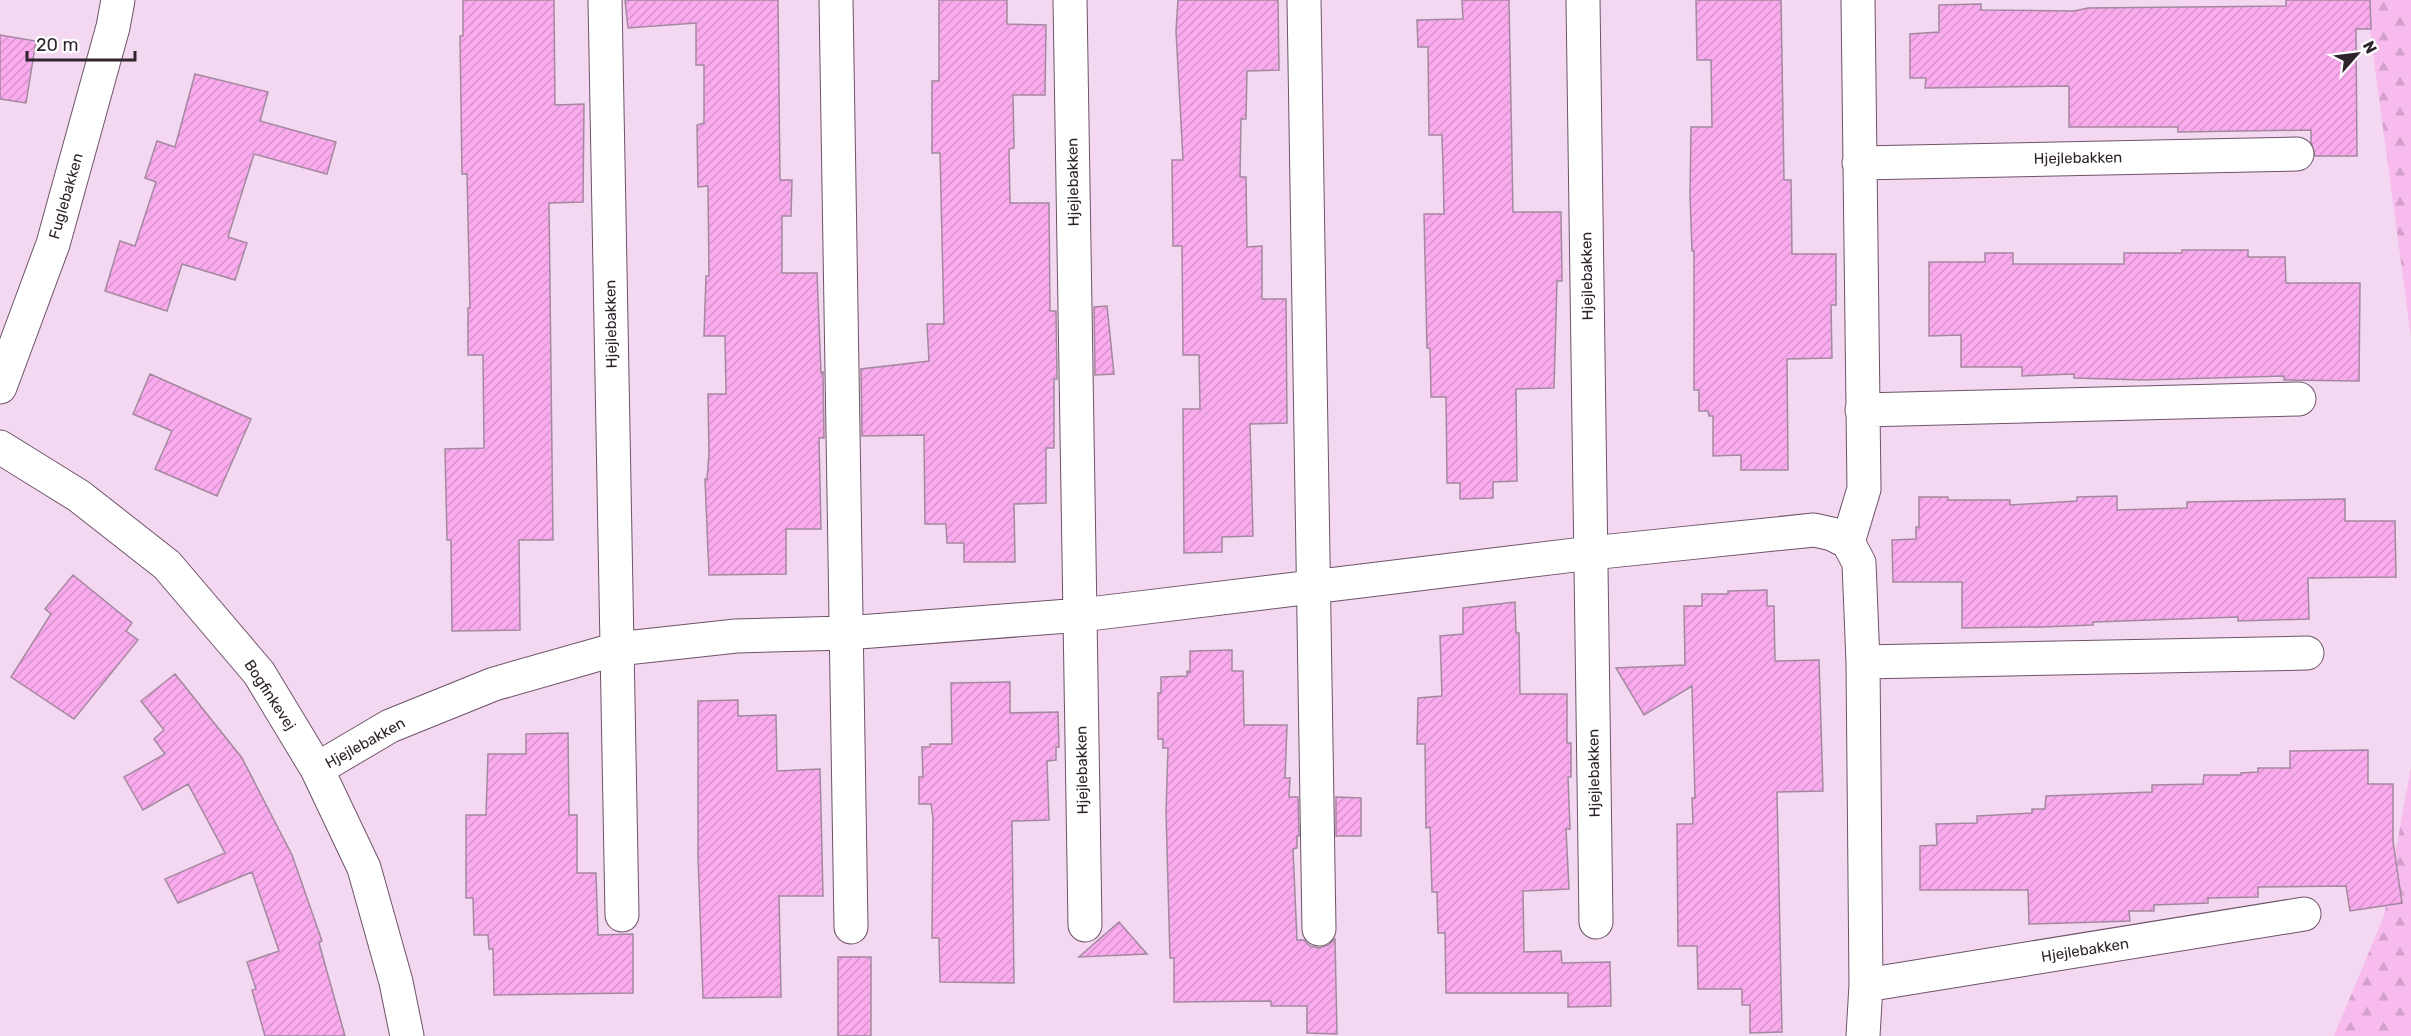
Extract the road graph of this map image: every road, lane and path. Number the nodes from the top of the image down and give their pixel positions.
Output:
1 (118, 0) edge
2 (605, 0) edge
3 (836, 0) edge
4 (1070, 0) edge
5 (1304, 0) edge
6 (1583, 0) edge
7 (1858, 0) edge
8 (2297, 154) dead end
9 (1859, 163) junction
10 (0, 387) edge
11 (2298, 399) dead end
12 (1862, 410) junction
13 (0, 447) edge
14 (1848, 542) junction
15 (1591, 553) junction
16 (1312, 587) junction
17 (1081, 615) junction
18 (846, 633) junction
19 (617, 649) junction
20 (2307, 653) dead end
21 (1863, 662) junction
22 (317, 769) junction
23 (2304, 914) dead end
24 (622, 915) dead end
25 (1596, 921) dead end
26 (1085, 925) dead end
27 (851, 927) dead end
28 (1319, 929) dead end
29 (1866, 985) junction
30 (407, 1036) edge
31 (1863, 1036) edge

1 - 10 street, Fuglebakken
2 - 19 street, Hjejlebakken
3 - 18 street
4 - 17 street, Hjejlebakken
5 - 16 street
6 - 15 street, Hjejlebakken
7 - 9 street
8 - 9 street, Hjejlebakken
9 - 12 street
11 - 12 street
12 - 14 street
13 - 22 street, Bogfinkevej
14 - 15 street, Hjejlebakken
14 - 21 street
15 - 16 street, Hjejlebakken
15 - 25 street, Hjejlebakken
16 - 17 street, Hjejlebakken
16 - 28 street
17 - 18 street, Hjejlebakken
17 - 26 street, Hjejlebakken
18 - 19 street, Hjejlebakken
18 - 27 street
19 - 22 street, Hjejlebakken
19 - 24 street, Hjejlebakken
20 - 21 street
21 - 29 street
22 - 30 street, Bogfinkevej
23 - 29 street, Hjejlebakken
29 - 31 street

